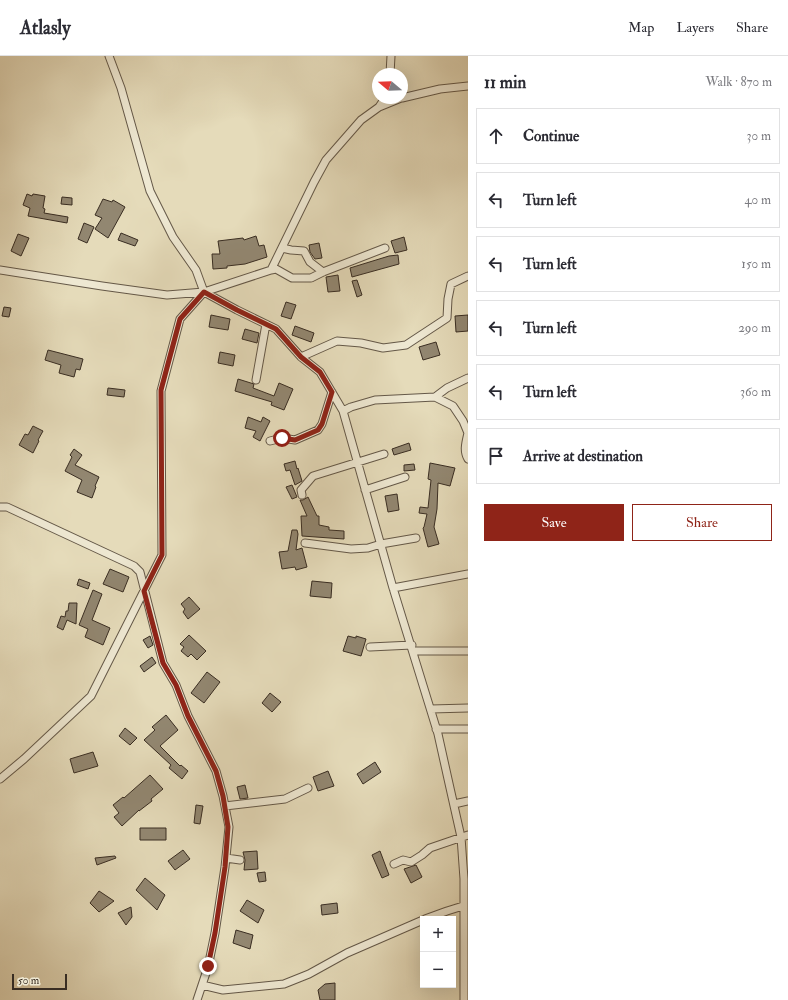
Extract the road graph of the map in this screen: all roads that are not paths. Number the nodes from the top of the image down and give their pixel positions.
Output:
1 (110, 56) edge
2 (391, 56) edge
3 (390, 68) edge
4 (468, 86) edge
5 (408, 97) edge
6 (381, 104) edge
7 (387, 104) edge
8 (379, 107) junction
9 (282, 248) junction
10 (385, 248) dead end
11 (0, 270) edge
12 (271, 270) junction
13 (323, 272) junction
14 (468, 276) edge
15 (204, 292) junction
16 (266, 324) junction
17 (301, 357) junction
18 (468, 378) edge
19 (256, 380) dead end
20 (332, 392) junction
21 (435, 397) junction
22 (343, 411) junction
23 (468, 433) edge
24 (270, 440) dead end
25 (384, 454) dead end
26 (468, 459) edge
27 (357, 463) junction
28 (405, 477) dead end
29 (365, 490) junction
30 (302, 496) dead end
31 (0, 507) edge
32 (416, 538) dead end
33 (305, 543) dead end
34 (381, 544) junction
35 (468, 574) edge
36 (394, 588) junction
37 (144, 591) junction
38 (370, 648) dead end
39 (413, 648) junction
40 (466, 651) dead end
41 (468, 708) edge
42 (431, 709) junction
43 (436, 729) junction
44 (468, 729) edge
45 (0, 779) edge
46 (308, 788) dead end
47 (468, 801) edge
48 (454, 804) junction
49 (225, 806) junction
50 (464, 836) edge
51 (226, 858) junction
52 (240, 860) dead end
53 (394, 864) dead end
54 (463, 906) junction
55 (432, 916) edge
56 (420, 921) edge
57 (202, 985) junction
58 (197, 1000) edge
59 (464, 1000) edge

1 - 15 street
2 - 3 street
4 - 5 street
6 - 8 street
7 - 8 street
8 - 9 street
9 - 12 street
9 - 13 street
10 - 13 street
11 - 15 street
12 - 13 street
12 - 15 street
14 - 17 street
15 - 16 street
15 - 37 street
16 - 17 street
16 - 19 street
17 - 20 street
18 - 21 street
20 - 22 street
20 - 24 street
21 - 22 street
21 - 23 street
22 - 27 street
23 - 26 street
25 - 27 street
27 - 29 street
27 - 30 street
28 - 29 street
29 - 34 street
31 - 37 street
32 - 34 street
33 - 34 street
34 - 36 street
35 - 36 street
36 - 39 street
37 - 45 street
37 - 49 street
38 - 39 street
39 - 40 street
39 - 42 street
41 - 42 street
42 - 43 street
43 - 44 street
43 - 48 street
46 - 49 street
47 - 48 street
48 - 50 street
49 - 51 street
50 - 53 street
50 - 54 street
51 - 52 street
51 - 57 street
54 - 55 street
54 - 59 street
56 - 57 street
57 - 58 street

